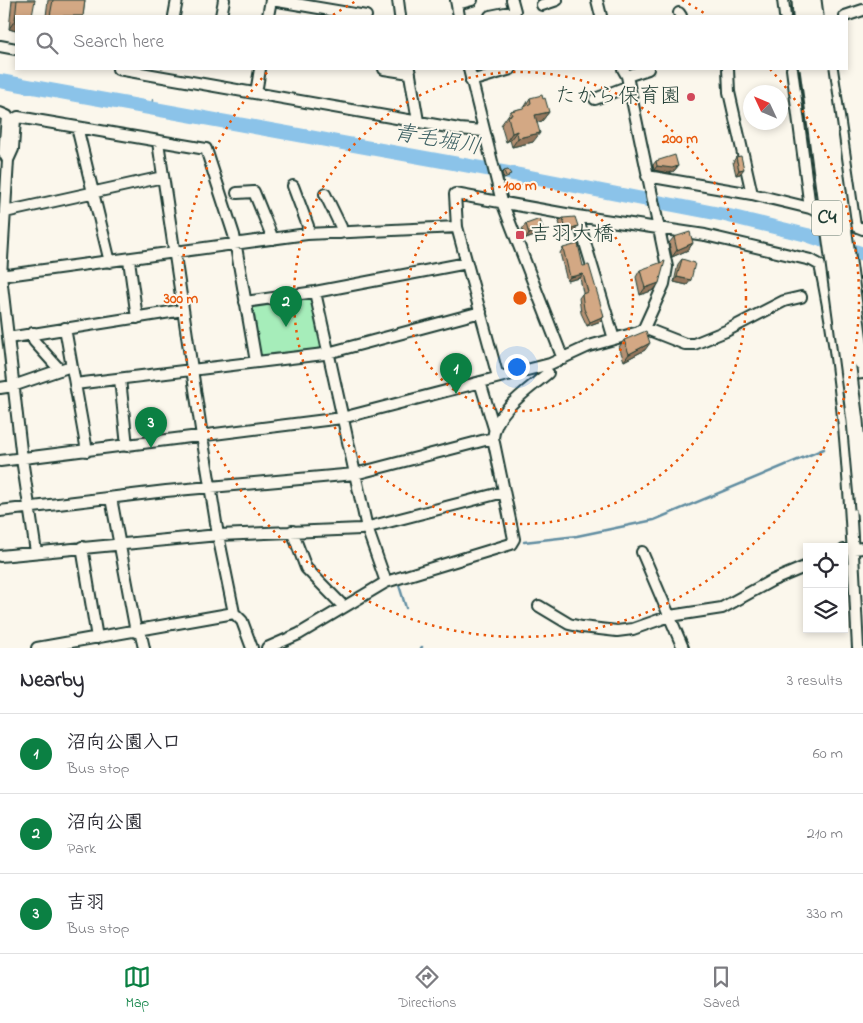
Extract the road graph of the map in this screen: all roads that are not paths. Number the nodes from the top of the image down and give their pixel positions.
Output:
1 (176, 0) edge
2 (224, 0) edge
3 (271, 0) edge
4 (398, 0) edge
5 (472, 0) edge
6 (512, 0) edge
7 (557, 0) edge
8 (597, 0) edge
9 (783, 0) edge
10 (800, 0) edge
11 (813, 0) edge
12 (457, 2) edge
13 (542, 5) dead end
14 (863, 10) edge
15 (174, 15) edge
16 (221, 15) edge
17 (268, 15) edge
18 (360, 15) edge
19 (400, 15) edge
20 (459, 15) edge
21 (495, 15) edge
22 (601, 15) edge
23 (785, 15) edge
24 (802, 15) edge
25 (815, 15) edge
26 (848, 15) edge
27 (0, 46) edge
28 (15, 49) edge
29 (130, 70) edge
30 (260, 70) edge
31 (397, 70) edge
32 (469, 70) edge
33 (507, 70) edge
34 (645, 70) edge
35 (728, 70) edge
36 (792, 70) edge
37 (808, 70) edge
38 (821, 70) edge
39 (832, 70) edge
40 (410, 71) edge
41 (164, 73) edge
42 (627, 77) edge
43 (471, 80) junction
44 (256, 93) junction
45 (595, 99) dead end
46 (3, 115) edge
47 (418, 121) junction
48 (77, 127) junction
49 (483, 131) junction
50 (158, 142) junction
51 (4, 159) edge
52 (163, 177) junction
53 (647, 177) junction
54 (293, 186) dead end
55 (236, 193) dead end
56 (94, 194) junction
57 (325, 194) dead end
58 (752, 194) junction
59 (501, 199) junction
60 (810, 208) junction
61 (5, 212) junction
62 (577, 216) junction
63 (658, 226) junction
64 (457, 227) junction
65 (859, 227) edge
66 (341, 233) junction
67 (307, 234) junction
68 (273, 239) junction
69 (236, 244) junction
70 (174, 254) junction
71 (130, 260) junction
72 (110, 262) junction
73 (467, 263) junction
74 (1, 276) edge
75 (863, 286) edge
76 (315, 292) junction
77 (826, 293) junction
78 (801, 297) dead end
79 (245, 302) junction
80 (183, 310) junction
81 (481, 312) junction
82 (137, 318) junction
83 (65, 328) junction
84 (644, 328) junction
85 (5, 333) edge
86 (33, 334) junction
87 (614, 339) junction
88 (329, 352) junction
89 (563, 359) junction
90 (256, 362) junction
91 (71, 366) junction
92 (60, 370) junction
93 (192, 370) junction
94 (863, 371) edge
95 (548, 373) dead end
96 (837, 376) junction
97 (498, 377) junction
98 (120, 379) junction
99 (480, 382) junction
100 (75, 384) junction
101 (13, 386) junction
102 (0, 388) edge
103 (342, 418) junction
104 (494, 433) junction
105 (202, 436) junction
106 (127, 446) junction
107 (88, 451) junction
108 (22, 459) junction
109 (0, 462) edge
110 (355, 474) junction
111 (211, 487) junction
112 (504, 492) junction
113 (111, 498) junction
114 (30, 507) junction
115 (0, 510) edge
116 (863, 510) edge
117 (367, 528) junction
118 (292, 531) junction
119 (218, 535) junction
120 (120, 544) junction
121 (82, 547) junction
122 (853, 549) edge
123 (36, 552) junction
124 (642, 552) dead end
125 (0, 556) edge
126 (803, 568) edge
127 (386, 582) junction
128 (344, 606) junction
129 (539, 606) dead end
130 (234, 613) junction
131 (670, 616) junction
132 (138, 632) junction
133 (97, 638) junction
134 (76, 645) edge
135 (37, 648) edge
136 (144, 648) edge
137 (252, 648) edge
138 (267, 648) edge
139 (684, 648) edge
140 (858, 648) edge

1 - 15 street
2 - 16 street
3 - 17 street
3 - 18 street
4 - 19 street
5 - 12 street
6 - 21 street
7 - 13 street
8 - 22 street
9 - 23 street
10 - 24 highway
11 - 25 highway
12 - 20 street
14 - 26 street
27 - 28 street
29 - 41 street
30 - 44 street
31 - 40 street
32 - 43 street
33 - 43 street
34 - 42 street
35 - 58 street
36 - 60 street
37 - 116 highway, C4, bridge
38 - 94 highway, C4, bridge
39 - 65 street
40 - 47 street
41 - 44 street
42 - 45 street
42 - 53 street
43 - 49 street
44 - 47 street
46 - 51 street
47 - 49 street
48 - 50 street
48 - 51 street
48 - 56 street
49 - 59 street
50 - 52 street
50 - 69 street
51 - 61 street
52 - 56 street
52 - 70 street
53 - 58 street
53 - 63 street
54 - 67 street
55 - 68 street
56 - 61 street
56 - 72 street
57 - 66 street
58 - 60 street
59 - 62 street
59 - 64 street
59 - 89 street
60 - 65 street
61 - 74 street
62 - 63 street
62 - 87 street
63 - 77 street
63 - 84 street
64 - 66 street
64 - 73 street
66 - 67 street
67 - 68 street
68 - 69 street
69 - 70 street
69 - 79 street
70 - 71 street
70 - 80 street
71 - 72 street
71 - 82 street
72 - 74 street
73 - 76 street
73 - 81 street
74 - 85 street
75 - 77 street
76 - 79 street
76 - 88 street
77 - 96 street
78 - 84 street
79 - 90 street
80 - 82 street
80 - 93 street
81 - 88 street
81 - 97 street
82 - 83 street
83 - 86 street
83 - 91 street
84 - 87 street
85 - 86 street
85 - 101 street
86 - 92 street
87 - 89 street
88 - 90 street
88 - 103 street
89 - 97 street
90 - 93 street
91 - 92 street
91 - 100 street
92 - 101 street
93 - 98 street
93 - 105 street
94 - 96 street
95 - 104 street
96 - 122 street
97 - 99 street
98 - 100 street
98 - 106 street
99 - 103 street
99 - 104 street
100 - 107 street
101 - 102 street
101 - 108 street
103 - 105 street
103 - 110 street
104 - 110 street
104 - 112 street
105 - 106 street
105 - 111 street
106 - 107 street
107 - 108 street
108 - 109 street
108 - 114 street
110 - 111 street
110 - 117 street
111 - 113 street
111 - 119 street
112 - 117 street
112 - 127 street
113 - 114 street
113 - 120 street
114 - 115 street
114 - 123 street
117 - 118 street
117 - 127 street
118 - 119 street
118 - 128 street
119 - 120 street
119 - 130 street
120 - 121 street
120 - 132 street
121 - 123 street
121 - 133 street
122 - 140 street
123 - 125 street
124 - 131 street
126 - 131 street
127 - 128 street
128 - 138 street
129 - 131 street
130 - 132 street
130 - 137 street
131 - 139 street
132 - 133 street
132 - 136 street
133 - 134 street
134 - 135 street

